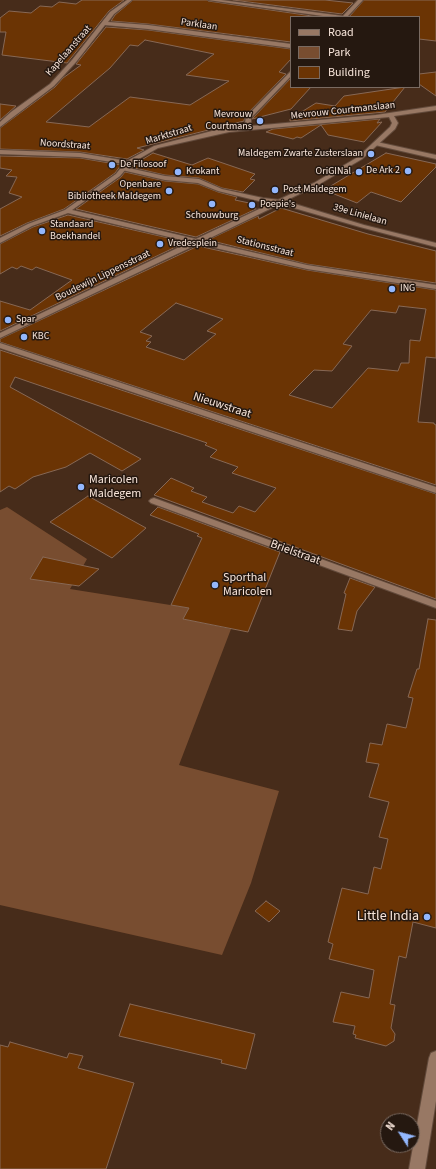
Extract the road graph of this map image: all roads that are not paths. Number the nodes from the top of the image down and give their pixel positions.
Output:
1 (130, 0) edge
2 (210, 0) edge
3 (360, 0) edge
4 (335, 16) edge
5 (344, 16) edge
6 (104, 23) junction
7 (290, 46) edge
8 (290, 74) edge
9 (436, 108) edge
10 (391, 116) junction
11 (0, 125) edge
12 (251, 128) junction
13 (378, 144) junction
14 (0, 152) edge
15 (436, 157) edge
16 (126, 166) junction
17 (280, 202) junction
18 (67, 211) junction
19 (0, 241) edge
20 (197, 241) junction
21 (436, 245) edge
22 (436, 287) edge
23 (0, 336) edge
24 (0, 345) edge
25 (436, 490) edge
26 (154, 501) dead end
27 (436, 605) edge
28 (436, 1058) edge
29 (417, 1169) edge

1 - 6 street, Kapelaanstraat
2 - 4 street
3 - 5 street
6 - 7 street, Parklaan
6 - 11 street, Kapelaanstraat
8 - 12 street
9 - 10 street, Mevrouw Courtmanslaan
10 - 12 street, Mevrouw Courtmanslaan
10 - 13 street, Boudewijn Lippensstraat
12 - 16 street, Marktstraat
13 - 15 street
13 - 17 street, Boudewijn Lippensstraat
14 - 16 street, Noordstraat
16 - 17 street, Noordstraat
16 - 18 street, Marktstraat
17 - 20 street, Boudewijn Lippensstraat
17 - 21 street, 39e Linielaan
18 - 19 street, Marktstraat
18 - 20 street, Stationsstraat
20 - 22 street, Stationsstraat
20 - 23 street, Boudewijn Lippensstraat
24 - 25 street, Nieuwstraat
26 - 27 street, Brielstraat
28 - 29 street

